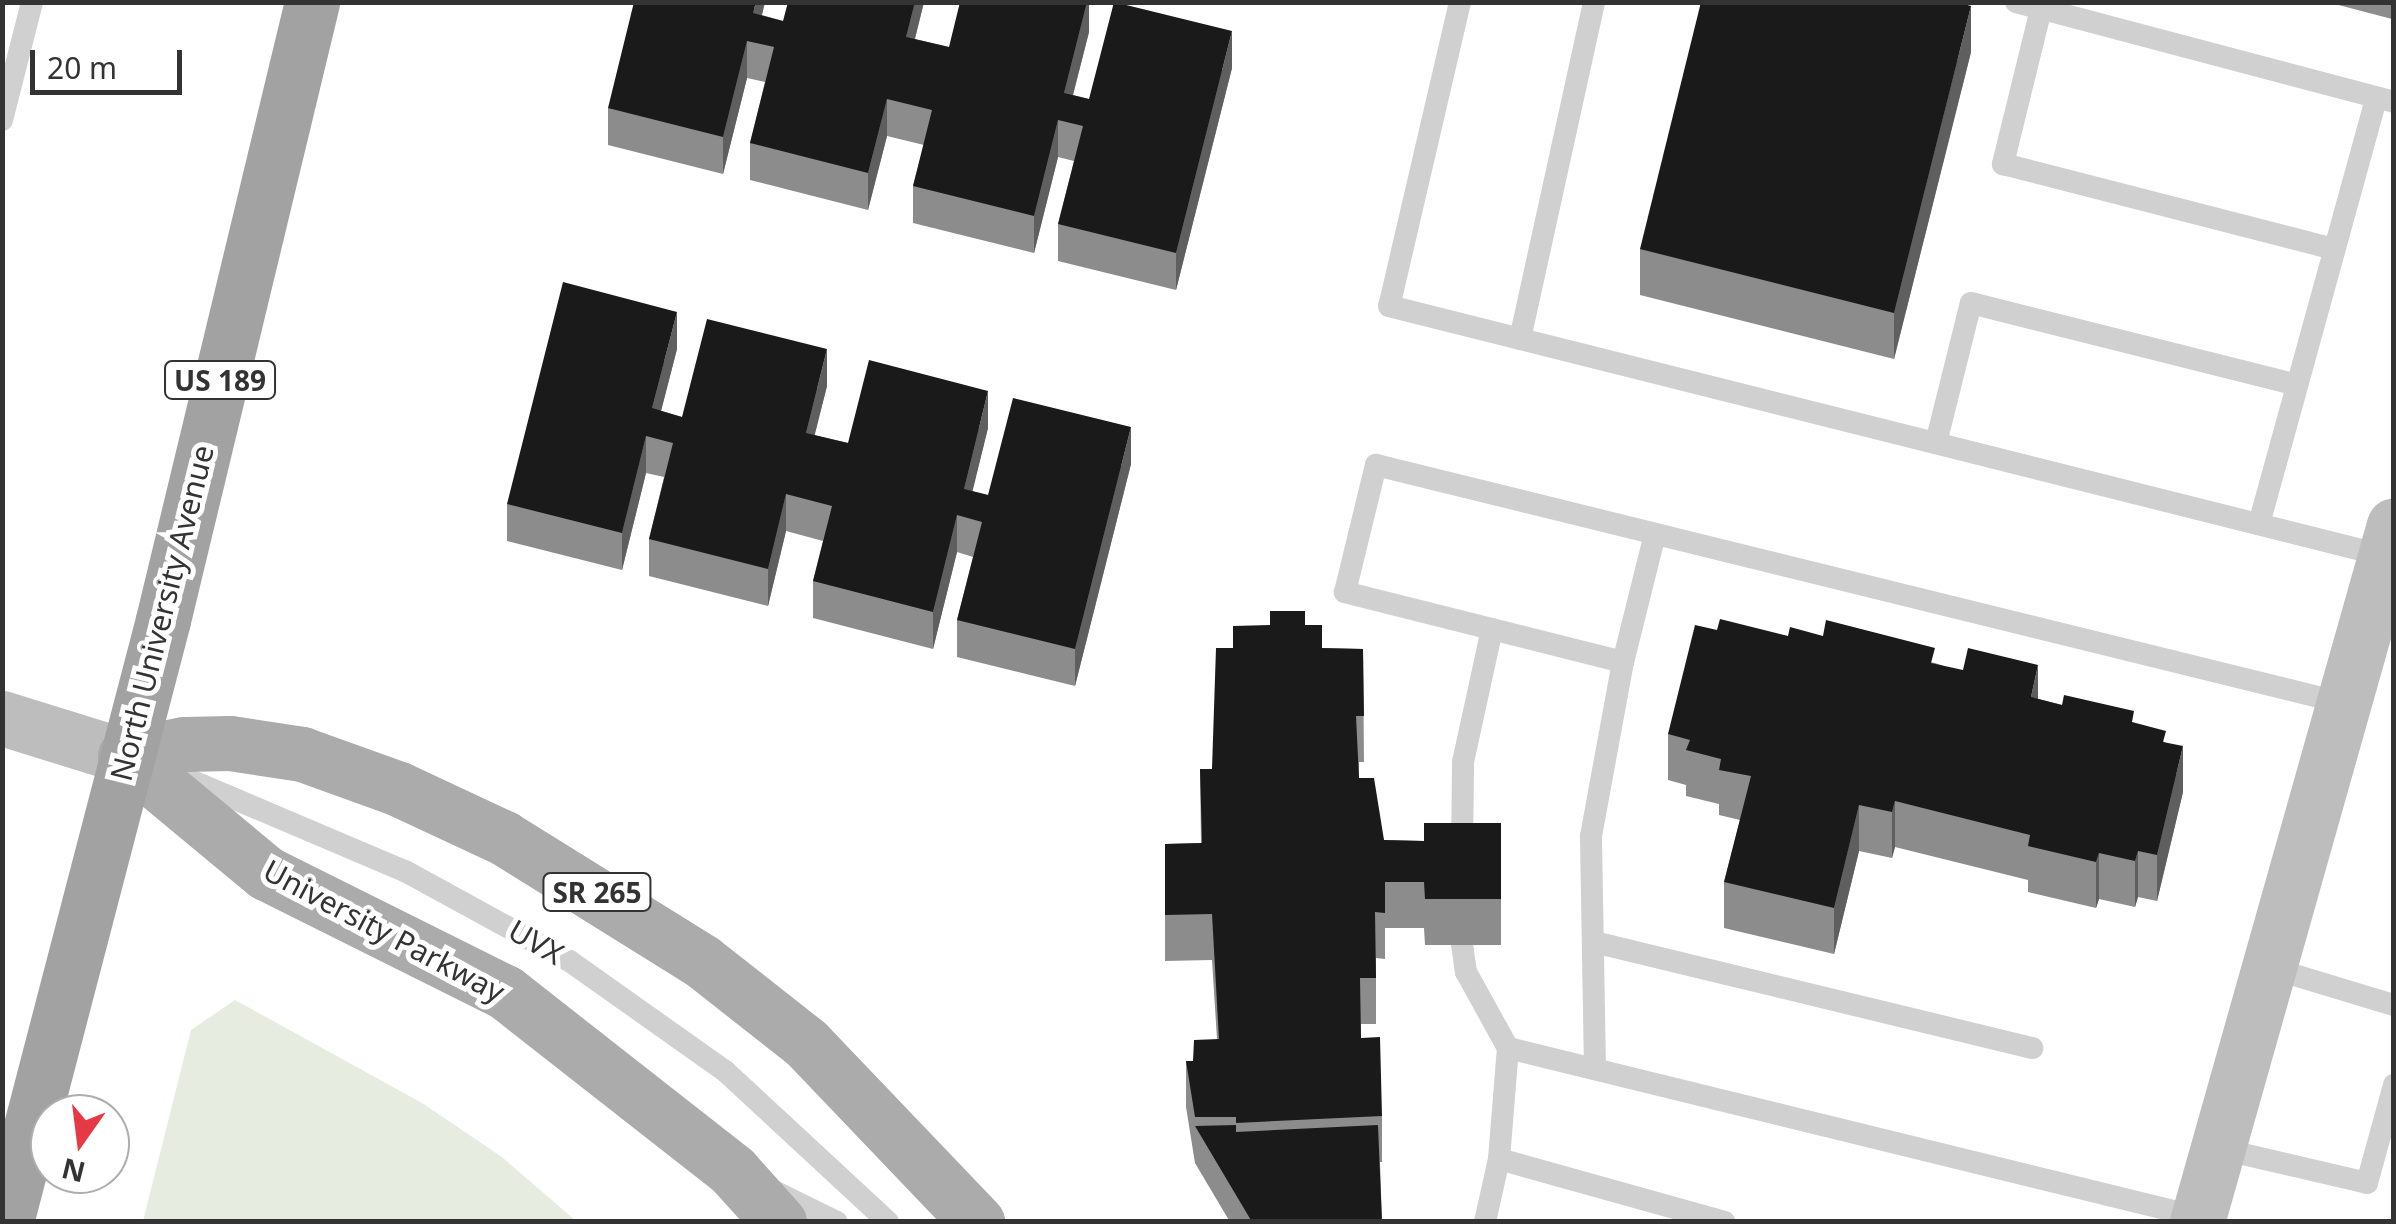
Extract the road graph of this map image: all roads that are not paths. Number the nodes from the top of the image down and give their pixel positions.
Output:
1 (32, 2) edge
2 (312, 2) edge
3 (1460, 2) edge
4 (1594, 2) edge
5 (2016, 2) edge
6 (2041, 9) junction
7 (2385, 100) edge
8 (2, 120) edge
9 (2334, 249) junction
10 (1520, 339) junction
11 (2297, 385) junction
12 (1936, 442) junction
13 (2259, 524) junction
14 (1654, 534) junction
15 (2389, 540) edge
16 (1492, 629) junction
17 (1622, 662) junction
18 (2343, 703) junction
19 (2, 718) edge
20 (125, 756) junction
21 (1462, 868) edge
22 (1594, 942) junction
23 (1462, 944) edge
24 (2268, 967) junction
25 (2394, 1005) edge
26 (1508, 1048) junction
27 (2032, 1048) dead end
28 (1595, 1069) junction
29 (2394, 1085) edge
30 (2217, 1148) junction
31 (1499, 1159) junction
32 (733, 1171) junction
33 (2197, 1219) edge
34 (6, 1222) edge
35 (779, 1222) edge
36 (838, 1222) edge
37 (888, 1222) edge
38 (976, 1222) edge
39 (1484, 1222) edge
40 (1724, 1222) edge

1 - 8 lane
2 - 20 highway, North University Avenue / US 189
3 - 10 lane
4 - 10 lane
5 - 6 lane
6 - 7 lane
6 - 9 lane
7 - 9 lane
9 - 11 lane
10 - 12 lane
11 - 12 lane
11 - 13 lane
12 - 13 lane
13 - 15 lane
14 - 16 lane
14 - 17 lane
14 - 18 lane
15 - 18 main road
16 - 17 lane
16 - 21 lane
17 - 22 lane
18 - 24 main road
19 - 20 main road, University Parkway
20 - 32 main road, University Parkway
20 - 34 highway, North University Avenue / US 189
20 - 37 lane, UVX
20 - 38 main road, University Parkway / SR 265
22 - 27 lane
22 - 28 lane
23 - 26 lane
24 - 25 lane
24 - 30 main road
26 - 28 lane
26 - 31 lane
28 - 33 lane
29 - 30 lane
30 - 33 main road
31 - 39 lane
31 - 40 lane
32 - 35 main road, University Parkway
32 - 36 lane

